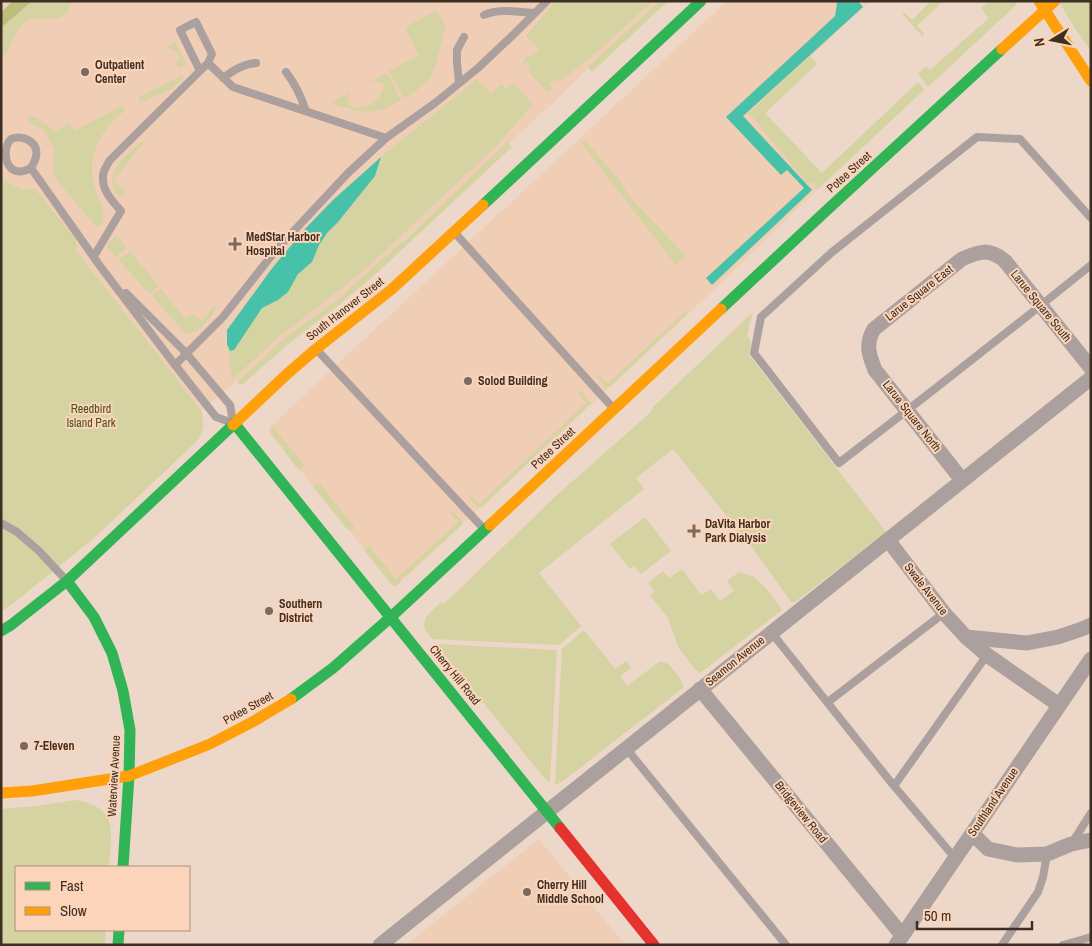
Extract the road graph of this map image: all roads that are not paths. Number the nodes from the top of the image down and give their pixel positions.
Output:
1 (547, 1) edge
2 (701, 1) edge
3 (1055, 1) edge
4 (1042, 6) edge
5 (535, 13) junction
6 (484, 15) dead end
7 (464, 37) dead end
8 (256, 62) dead end
9 (208, 63) junction
10 (200, 71) junction
11 (286, 72) dead end
12 (223, 78) junction
13 (1091, 81) edge
14 (459, 83) junction
15 (306, 111) junction
16 (386, 138) junction
17 (31, 168) junction
18 (1091, 218) edge
19 (454, 232) junction
20 (986, 252) joint
21 (94, 256) junction
22 (1091, 265) edge
23 (106, 272) junction
24 (1041, 306) junction
25 (316, 349) junction
26 (868, 349) joint
27 (186, 353) junction
28 (175, 365) junction
29 (1090, 377) edge
30 (614, 410) junction
31 (907, 411) junction
32 (234, 423) junction
33 (962, 480) junction
34 (1, 523) edge
35 (485, 530) junction
36 (888, 540) junction
37 (67, 581) junction
38 (944, 613) junction
39 (391, 617) junction
40 (1091, 625) edge
41 (1, 631) edge
42 (771, 632) junction
43 (966, 637) junction
44 (986, 655) junction
45 (1091, 659) edge
46 (700, 689) junction
47 (828, 702) junction
48 (1059, 705) junction
49 (626, 748) junction
50 (129, 776) junction
51 (894, 786) junction
52 (1, 793) edge
53 (546, 812) junction
54 (1091, 813) edge
55 (972, 832) junction
56 (1091, 840) edge
57 (1071, 844) junction
58 (1048, 854) junction
59 (955, 858) junction
60 (123, 866) edge
61 (119, 931) edge
62 (1091, 937) edge
63 (899, 940) edge
64 (118, 945) edge
65 (380, 945) edge
66 (654, 945) edge
67 (786, 945) edge
68 (1002, 945) edge
69 (1063, 945) edge

1 - 5 lane
2 - 19 main road, South Hanover Street
3 - 4 main road, Potee Street
4 - 13 main road
4 - 30 main road, Potee Street
5 - 6 lane
5 - 14 lane
7 - 14 lane
8 - 12 lane
9 - 10 lane
9 - 10 lane
9 - 12 lane
10 - 21 lane
11 - 15 lane
12 - 15 lane
14 - 16 lane
15 - 16 lane
16 - 27 lane
17 - 17 lane
17 - 21 lane
18 - 31 lane
19 - 25 main road, South Hanover Street
19 - 30 lane
20 - 24 street, Larue Square South
20 - 26 street, Larue Square East
21 - 23 lane
22 - 24 lane
23 - 27 lane
23 - 28 lane
24 - 29 street, Larue Square South
24 - 31 lane
25 - 32 main road, South Hanover Street
25 - 35 lane
26 - 31 street, Larue Square North
27 - 28 lane
27 - 32 lane
28 - 32 lane
29 - 33 street, Seamon Avenue
30 - 35 main road, Potee Street
31 - 33 street, Larue Square North
32 - 37 main road, South Hanover Street
32 - 39 main road, Cherry Hill Road
33 - 36 street, Seamon Avenue
34 - 37 lane
35 - 39 main road, Potee Street
36 - 38 street, Swale Avenue
36 - 42 street, Seamon Avenue
37 - 41 main road, South Hanover Street
37 - 50 main road, Waterview Avenue
38 - 43 street, Swale Avenue
38 - 47 lane
39 - 50 main road, Potee Street
39 - 53 main road, Cherry Hill Road
40 - 43 street
42 - 46 street, Seamon Avenue
42 - 47 lane
43 - 44 street, Swale Avenue
44 - 48 street, Swale Avenue
44 - 51 lane
45 - 48 street, Southland Avenue
46 - 49 street, Seamon Avenue
46 - 63 street, Bridgeview Road
47 - 51 lane
48 - 55 street, Southland Avenue
49 - 53 street, Seamon Avenue
49 - 67 lane
50 - 52 main road, Potee Street
50 - 60 main road, Waterview Avenue
51 - 59 lane
53 - 65 street, Seamon Avenue
53 - 66 main road, Cherry Hill Road
54 - 57 lane
55 - 58 street
55 - 59 street, Southland Avenue
56 - 57 street
57 - 58 street
58 - 68 lane
59 - 63 street, Southland Avenue
61 - 64 main road
62 - 69 lane

